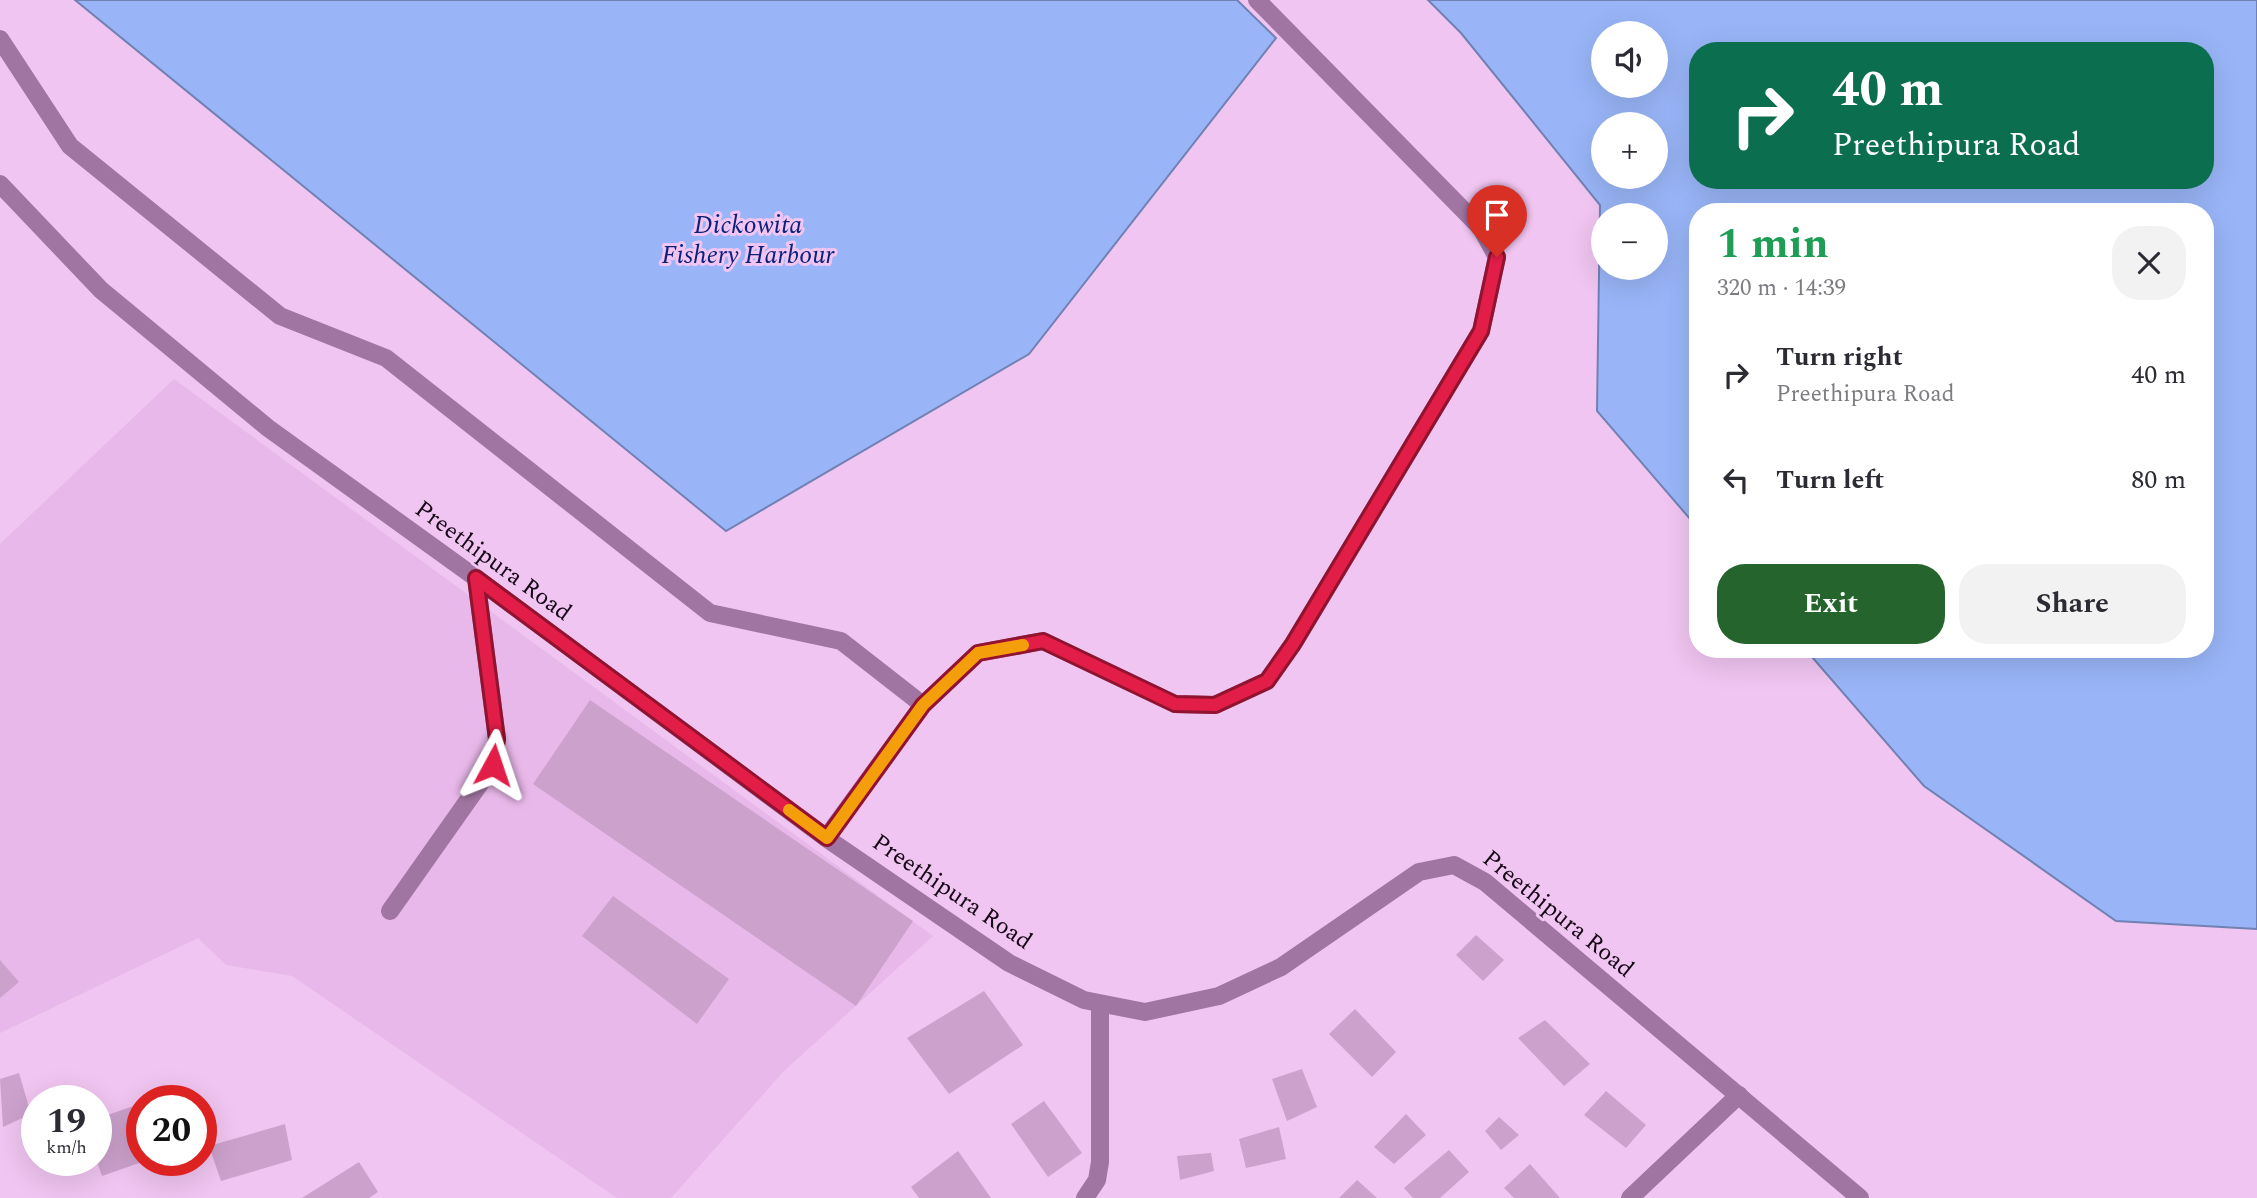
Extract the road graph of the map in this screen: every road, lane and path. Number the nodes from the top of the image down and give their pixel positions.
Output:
1 (1257, 0) edge
2 (0, 39) edge
3 (0, 184) edge
4 (476, 578) junction
5 (923, 705) junction
6 (827, 838) junction
7 (390, 911) dead end
8 (1100, 1004) junction
9 (1738, 1095) junction
10 (1085, 1198) edge
11 (1630, 1198) edge
12 (1860, 1198) edge

1 - 5 street
2 - 5 street
3 - 4 street, Preethipura Road
4 - 6 street, Preethipura Road
4 - 7 street
5 - 6 street
6 - 8 street, Preethipura Road
8 - 9 street, Preethipura Road
8 - 10 street
9 - 11 street
9 - 12 street, Preethipura Road

